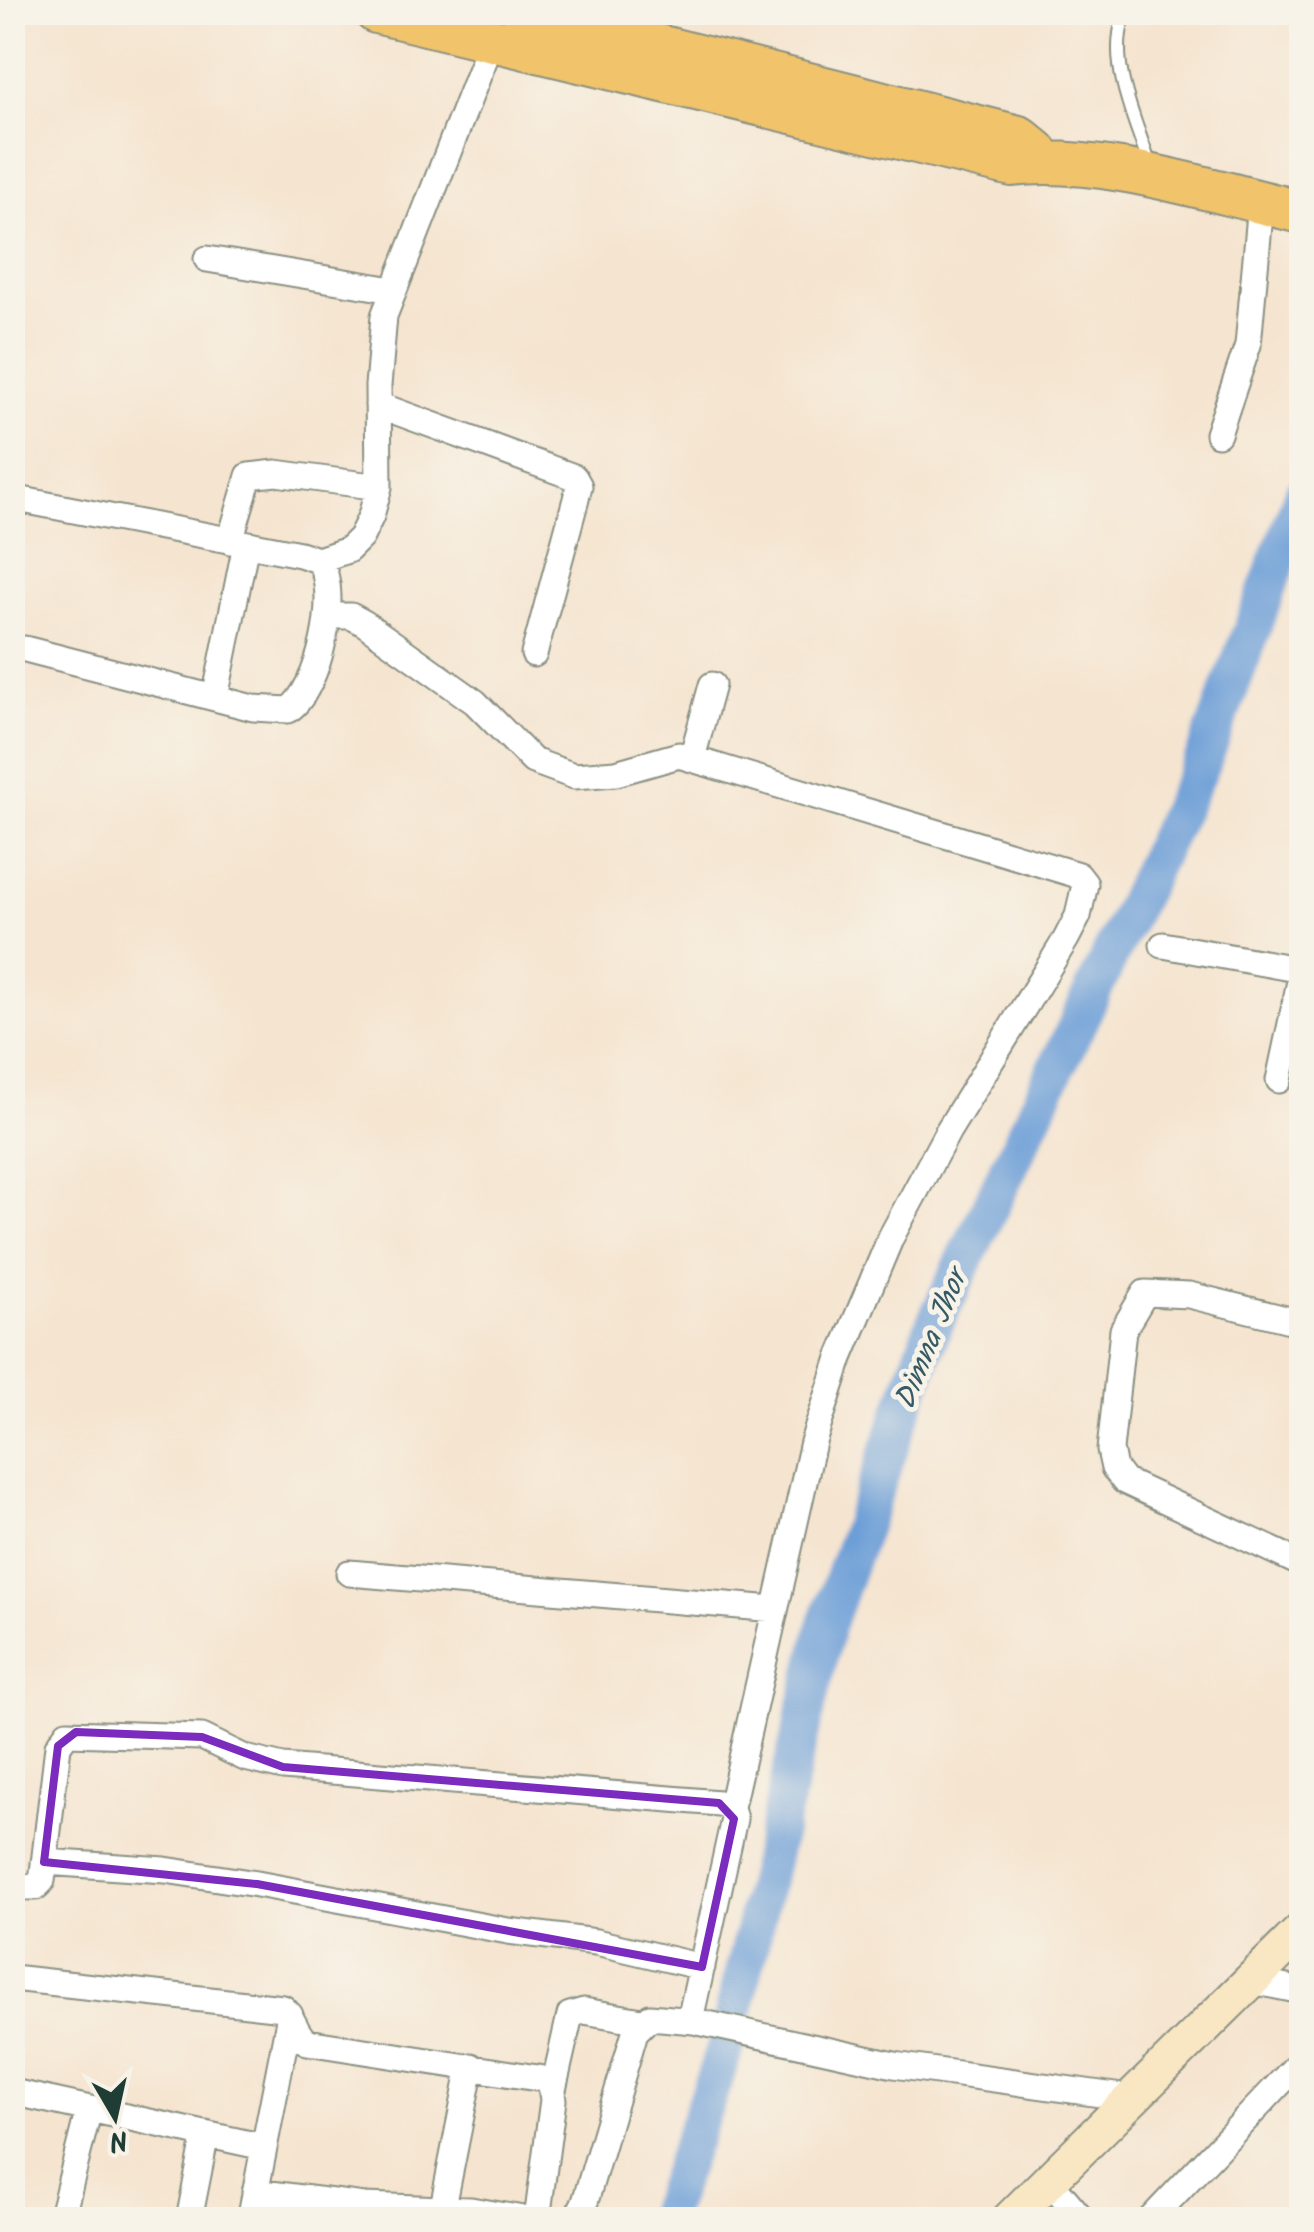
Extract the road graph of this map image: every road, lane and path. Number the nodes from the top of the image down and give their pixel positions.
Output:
1 (376, 12) edge
2 (1126, 12) edge
3 (593, 21) edge
4 (508, 26) edge
5 (1048, 161) junction
6 (1153, 178) junction
7 (1281, 208) edge
8 (208, 259) dead end
9 (393, 290) junction
10 (378, 405) junction
11 (1218, 434) dead end
12 (378, 488) junction
13 (12, 498) edge
14 (238, 542) junction
15 (318, 560) junction
16 (327, 616) junction
17 (25, 649) dead end
18 (534, 654) dead end
19 (712, 685) dead end
20 (215, 698) junction
21 (692, 758) junction
22 (1163, 945) dead end
23 (1302, 971) edge
24 (1279, 1080) dead end
25 (1302, 1322) edge
26 (1302, 1564) edge
27 (349, 1573) dead end
28 (775, 1610) junction
29 (731, 1807) junction
30 (44, 1862) junction
31 (12, 1886) edge
32 (1302, 1930) edge
33 (702, 1967) junction
34 (12, 1978) edge
35 (1252, 1981) junction
36 (1302, 1991) edge
37 (290, 2014) junction
38 (642, 2021) junction
39 (706, 2025) junction
40 (1302, 2060) edge
41 (471, 2066) junction
42 (553, 2090) junction
43 (12, 2092) edge
44 (1129, 2098) junction
45 (88, 2109) junction
46 (206, 2134) junction
47 (264, 2147) junction
48 (1048, 2179) junction
49 (255, 2192) junction
50 (443, 2207) junction
51 (61, 2220) edge
52 (188, 2220) edge
53 (250, 2220) edge
54 (529, 2220) edge
55 (537, 2220) edge
56 (575, 2220) edge
57 (1009, 2220) edge
58 (1083, 2220) edge
59 (1150, 2220) edge

1 - 4 highway
2 - 6 lane
3 - 4 highway
3 - 5 highway
4 - 5 highway
4 - 9 street
5 - 6 highway
6 - 7 highway
7 - 11 street
8 - 9 street
9 - 10 street
10 - 12 street
10 - 18 street
12 - 14 street
12 - 15 street
13 - 14 street
14 - 15 street
14 - 20 street
15 - 16 street
16 - 20 street
16 - 21 street
17 - 20 street
19 - 21 street
21 - 28 street
22 - 23 street
23 - 24 street
25 - 26 street
27 - 28 street
28 - 29 street
29 - 30 street
29 - 33 street
30 - 31 street
30 - 33 street
32 - 35 street
33 - 39 street
34 - 37 street
35 - 36 street
35 - 44 street
37 - 41 street
37 - 47 street
38 - 39 street
38 - 42 street
38 - 56 street
39 - 44 street
40 - 59 street
41 - 42 street
41 - 50 street
42 - 55 street
43 - 45 street
44 - 48 street
45 - 46 street
45 - 51 street
46 - 47 street
46 - 52 street
47 - 49 street
48 - 57 street
48 - 58 street
49 - 50 street
49 - 53 street
50 - 54 street

